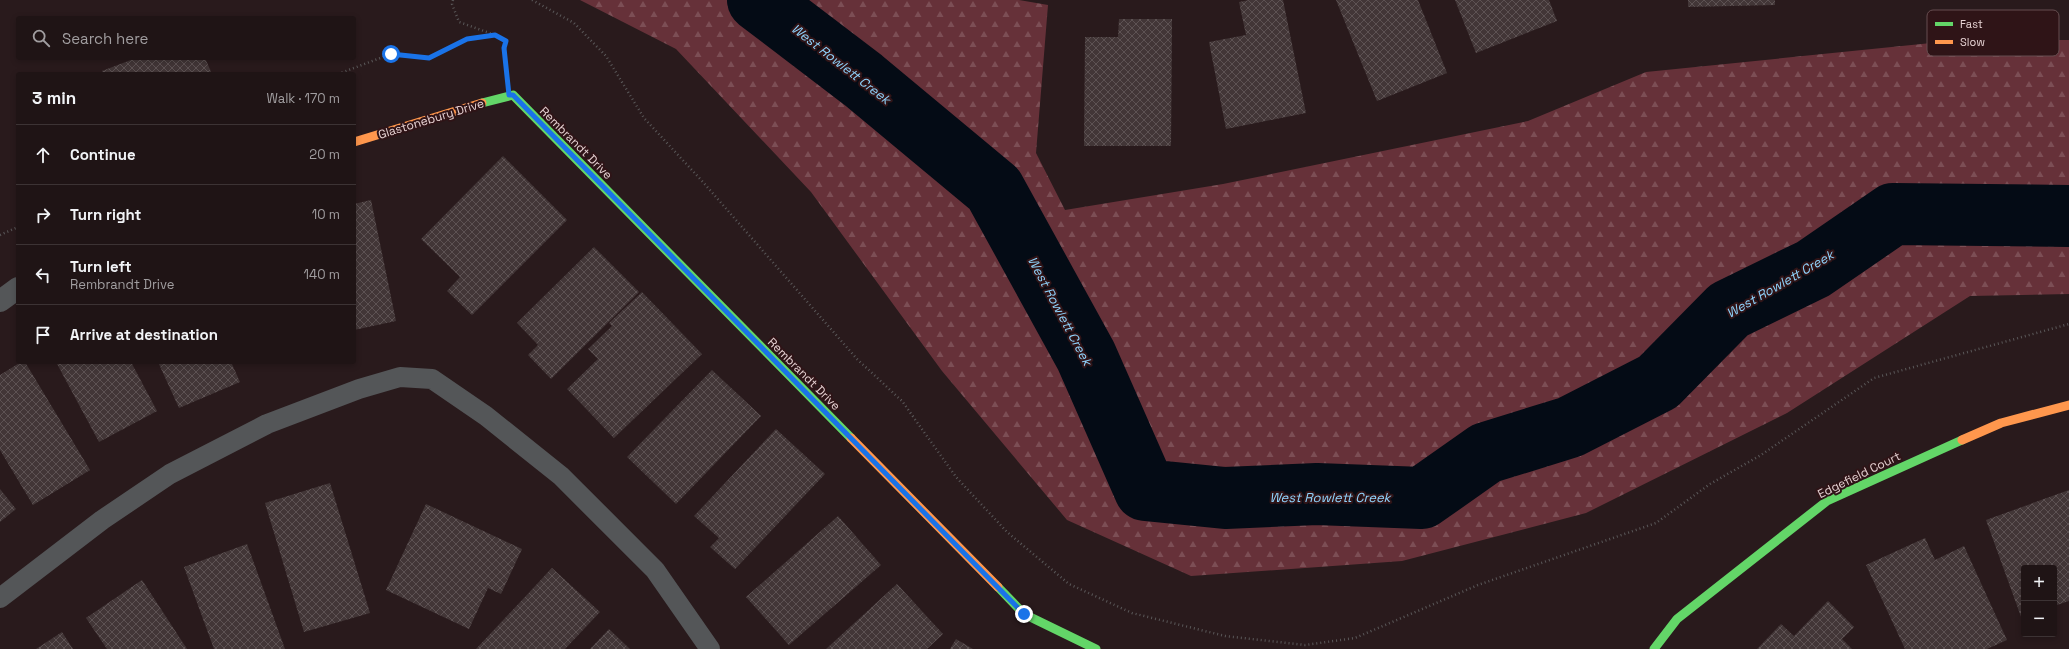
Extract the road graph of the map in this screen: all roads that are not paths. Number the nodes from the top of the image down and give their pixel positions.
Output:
1 (509, 95) joint
2 (356, 141) edge
3 (16, 289) edge
4 (0, 301) edge
5 (2069, 405) edge
6 (0, 598) edge
7 (710, 649) edge
8 (1096, 649) edge
9 (1654, 649) edge

1 - 2 street, Glastonebury Drive
1 - 8 street, Rembrandt Drive
3 - 4 street
5 - 9 street, Edgefield Court
6 - 7 lane

